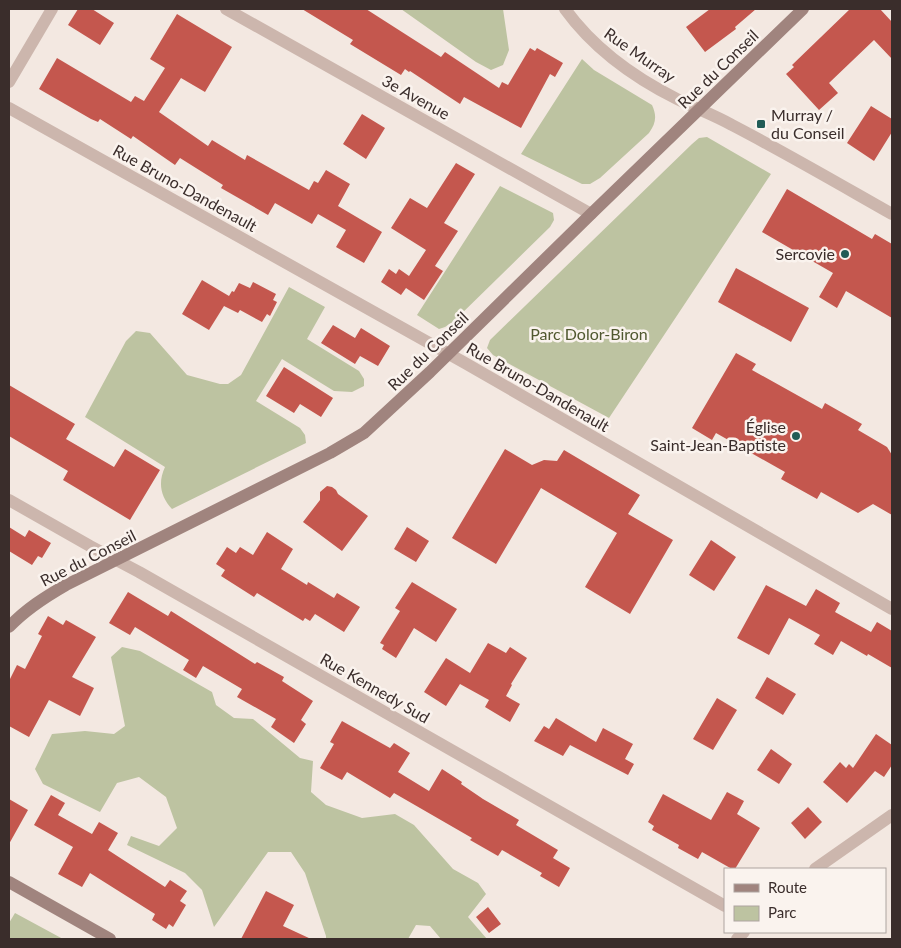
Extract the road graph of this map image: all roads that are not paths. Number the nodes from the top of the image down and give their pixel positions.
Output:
1 (52, 9) edge
2 (226, 9) edge
3 (565, 9) edge
4 (803, 9) edge
5 (9, 82) edge
6 (9, 108) edge
7 (699, 110) junction
8 (591, 214) junction
9 (892, 214) edge
10 (448, 354) junction
11 (9, 500) edge
12 (117, 561) junction
13 (892, 609) edge
14 (9, 627) edge
15 (892, 815) edge
16 (816, 868) edge
17 (9, 882) edge
18 (724, 905) edge
19 (110, 939) edge

1 - 5 street
2 - 8 street, 3e Avenue
3 - 7 street, Rue Murray
4 - 7 street, Rue du Conseil
6 - 10 street, Rue Bruno-Dandenault
7 - 8 street, Rue du Conseil
7 - 9 street, Rue Murray
8 - 10 street, Rue du Conseil
10 - 12 street, Rue du Conseil
10 - 13 street, Rue Bruno-Dandenault
11 - 12 street, Rue Kennedy Sud
12 - 14 street, Rue du Conseil
12 - 18 street, Rue Kennedy Sud
15 - 16 street
17 - 19 street

